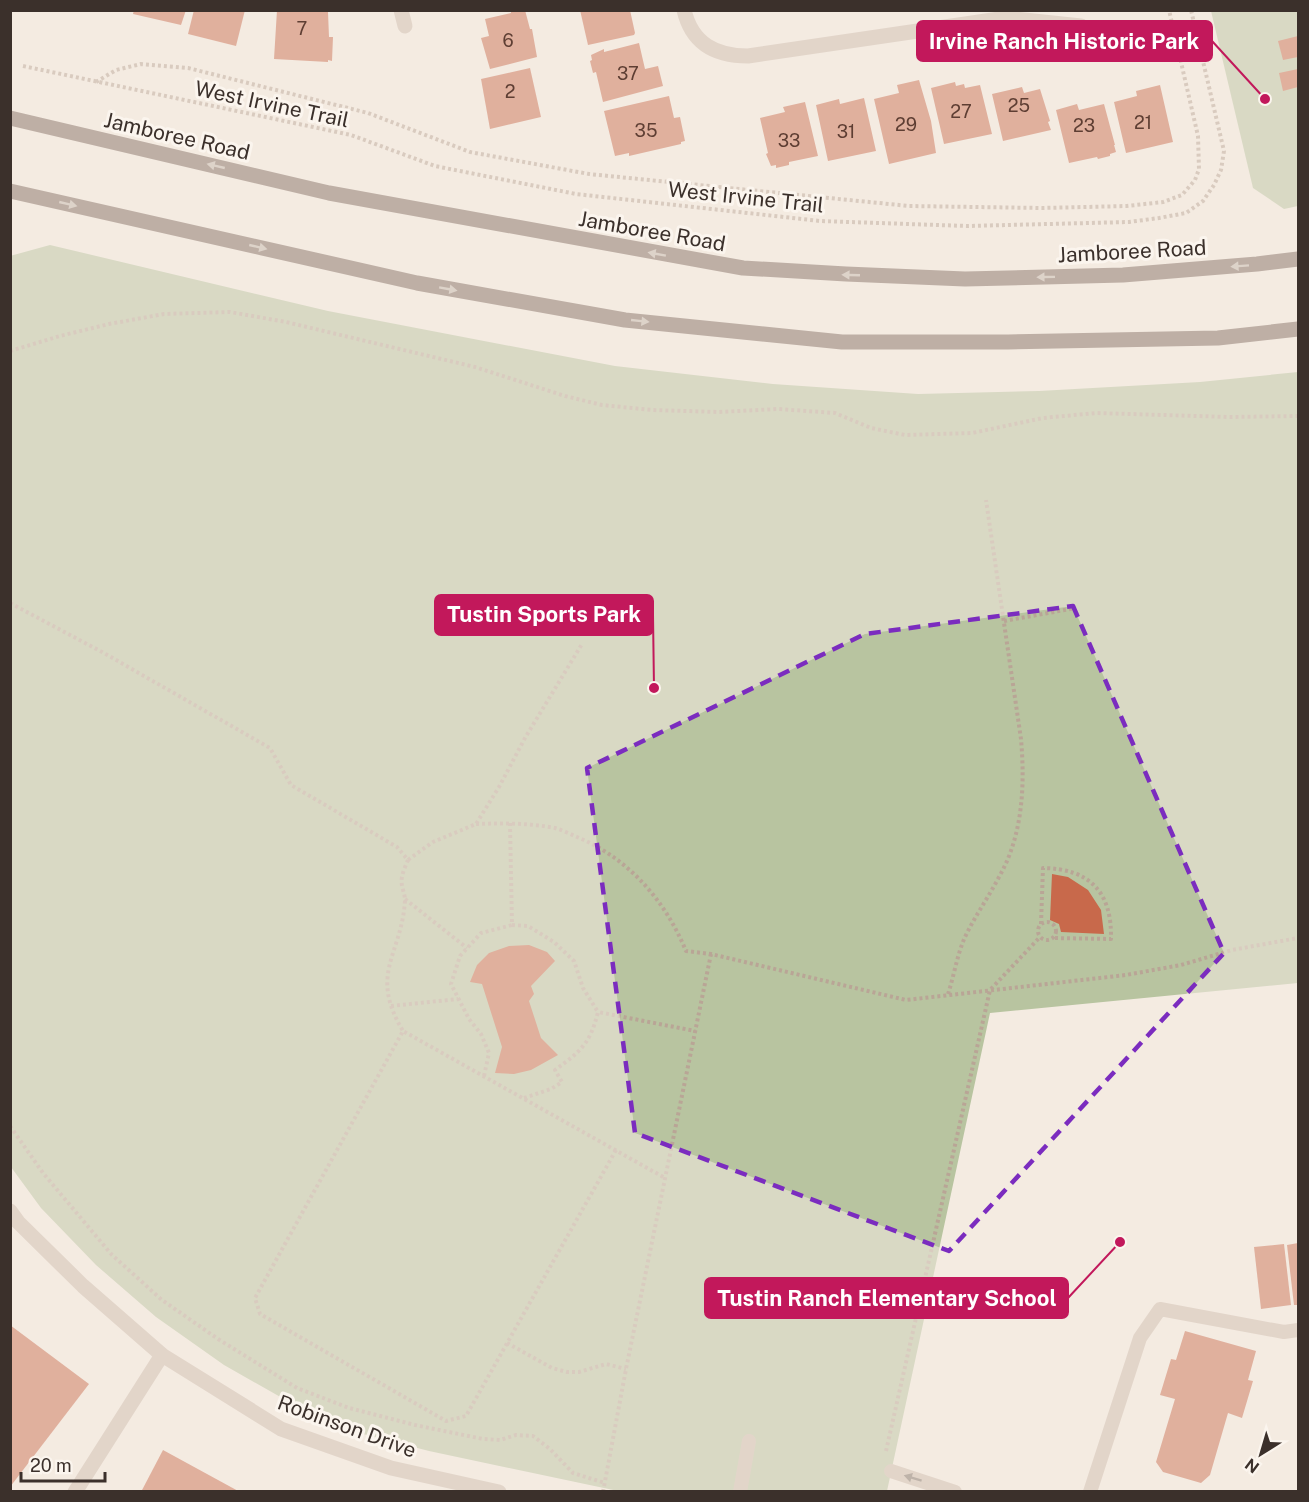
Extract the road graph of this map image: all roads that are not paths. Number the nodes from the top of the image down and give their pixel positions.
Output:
1 (684, 10) edge
2 (1081, 26) dead end
3 (10, 118) edge
4 (10, 191) edge
5 (1299, 259) edge
6 (1299, 329) edge
7 (10, 1211) edge
8 (1299, 1330) edge
9 (162, 1355) junction
10 (749, 1441) dead end
11 (891, 1471) dead end
12 (933, 1488) edge
13 (75, 1491) edge
14 (499, 1491) edge
15 (740, 1491) edge
16 (955, 1491) edge
17 (1090, 1491) edge

1 - 2 street
5 -> 3 main road, Jamboree Road
4 -> 6 main road
7 - 9 street, Robinson Drive
8 - 17 lane
9 - 13 street
9 - 14 street, Robinson Drive
10 - 15 lane
12 -> 11 lane
12 - 16 lane

